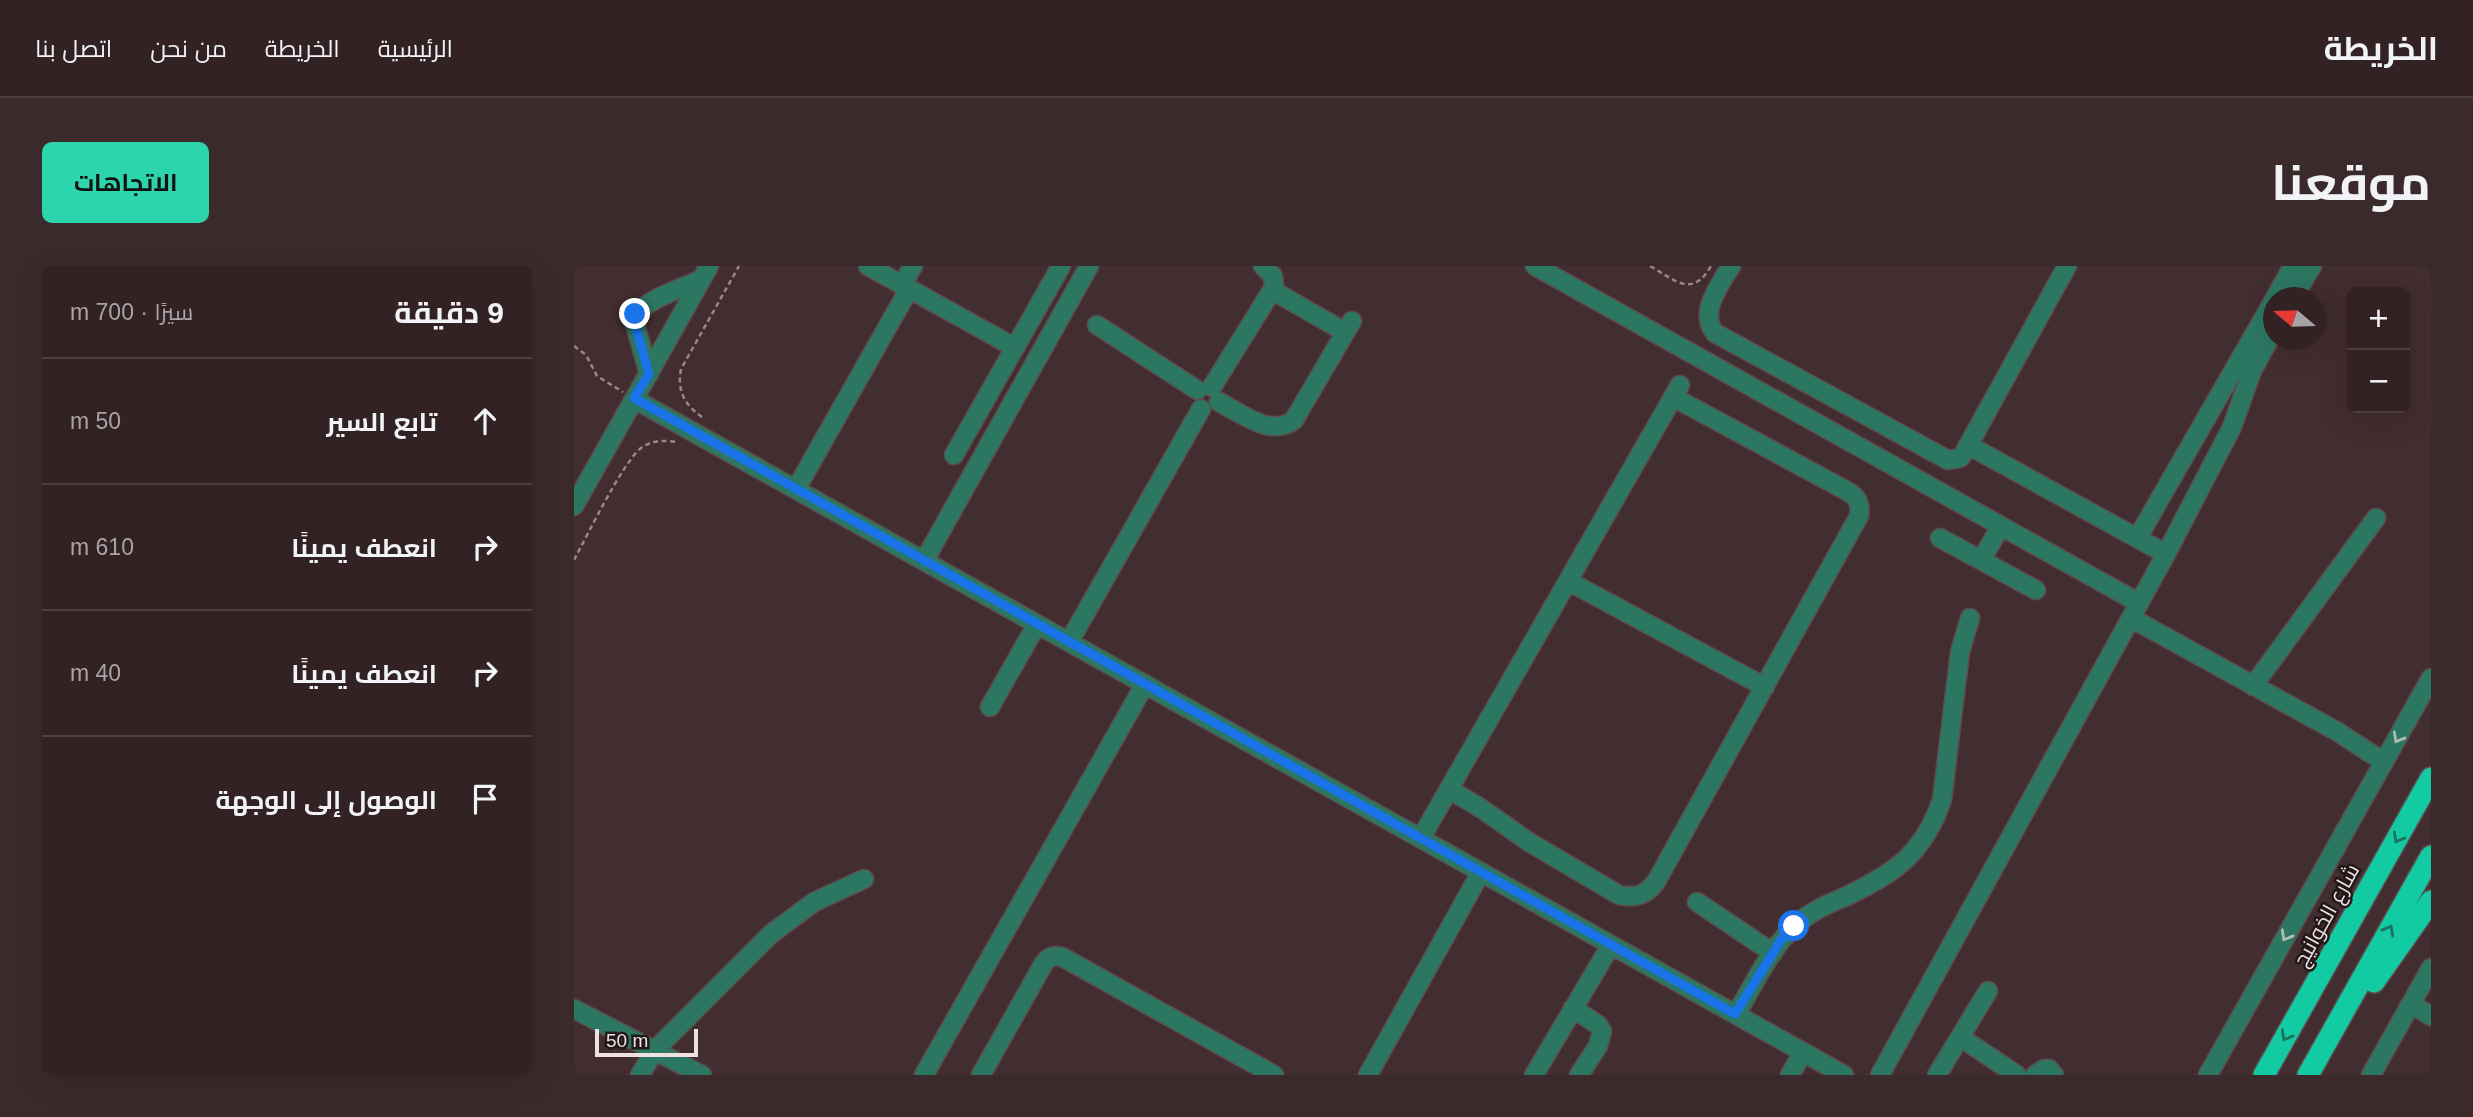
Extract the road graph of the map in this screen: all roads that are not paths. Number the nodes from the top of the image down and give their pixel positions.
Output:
1 (868, 266) edge
2 (913, 266) edge
3 (1061, 266) edge
4 (1089, 266) edge
5 (1262, 266) edge
6 (1535, 266) edge
7 (1731, 266) edge
8 (2067, 266) edge
9 (2292, 266) edge
10 (2312, 266) edge
11 (706, 273) edge
12 (906, 287) junction
13 (2281, 287) edge
14 (2300, 287) edge
15 (1272, 290) junction
16 (2263, 318) edge
17 (1097, 325) dead end
18 (1014, 348) junction
19 (2263, 350) edge
20 (649, 374) junction
21 (1209, 393) junction
22 (634, 398) junction
23 (1968, 445) junction
24 (954, 455) dead end
25 (796, 489) junction
26 (574, 506) edge
27 (2376, 518) dead end
28 (2001, 526) junction
29 (2138, 537) junction
30 (1940, 538) dead end
31 (2166, 554) junction
32 (1981, 560) junction
33 (924, 561) junction
34 (1568, 581) junction
35 (2036, 590) dead end
36 (2135, 611) junction
37 (1970, 618) dead end
38 (1037, 624) junction
39 (1069, 642) junction
40 (2431, 678) edge
41 (1145, 684) junction
42 (2253, 686) junction
43 (1765, 687) junction
44 (990, 707) dead end
45 (2384, 762) junction
46 (2431, 778) edge
47 (1449, 789) junction
48 (1421, 838) junction
49 (2431, 856) edge
50 (1481, 872) junction
51 (864, 879) dead end
52 (2431, 901) edge
53 (1697, 902) dead end
54 (1611, 945) junction
55 (1773, 953) junction
56 (2431, 968) edge
57 (1988, 991) dead end
58 (2411, 1004) junction
59 (1573, 1008) junction
60 (574, 1009) edge
61 (1735, 1014) junction
62 (2431, 1016) edge
63 (2332, 1031) junction
64 (1960, 1037) junction
65 (654, 1051) junction
66 (1803, 1052) junction
67 (640, 1075) edge
68 (702, 1075) edge
69 (923, 1075) edge
70 (981, 1075) edge
71 (1274, 1075) edge
72 (1368, 1075) edge
73 (1534, 1075) edge
74 (1579, 1075) edge
75 (1790, 1075) edge
76 (1844, 1075) edge
77 (1880, 1075) edge
78 (1937, 1075) edge
79 (2017, 1075) edge
80 (2035, 1075) edge
81 (2054, 1075) edge
82 (2208, 1075) edge
83 (2264, 1075) edge
84 (2308, 1075) edge
85 (2371, 1075) edge

1 - 12 street
2 - 12 street
3 - 18 street
4 - 33 street
5 - 15 street
6 - 28 street
7 - 23 street
8 - 23 street
9 - 13 street
10 - 14 street
11 - 20 street
11 - 20 street
12 - 18 street
12 - 25 street
15 - 21 street
15 - 21 street
16 - 29 street
17 - 21 street
18 - 24 street
19 - 31 street
20 - 22 street
21 - 39 street
22 - 25 street
22 - 26 street
23 - 29 street
25 - 33 street
27 - 42 street
28 - 32 street
28 - 36 street
29 - 31 street
30 - 32 street
31 - 36 street
32 - 35 street
33 - 38 street
34 - 43 street
34 - 43 street
34 - 47 street
36 - 42 street
36 - 77 street
37 - 55 street
38 - 39 street
38 - 44 street
39 - 41 street
40 -> 45 street
41 - 48 street
41 - 69 street
42 - 45 street
43 - 47 street
45 -> 82 street
46 -> 83 highway, شارع الخوانيج
47 - 48 street
48 - 50 street
63 -> 49 highway
50 - 54 street
50 - 72 street
51 - 65 street
52 - 63 highway
53 - 55 street
54 - 59 street
54 - 61 street
55 - 61 street
56 - 58 street
57 - 64 street
58 - 62 street
58 - 85 street
59 - 73 street
59 - 74 street
60 - 65 street
61 - 66 street
63 - 84 highway
64 - 78 street
64 - 79 street
65 - 67 street
65 - 68 street
66 - 75 street
66 - 76 street
70 - 71 street
80 - 81 street

